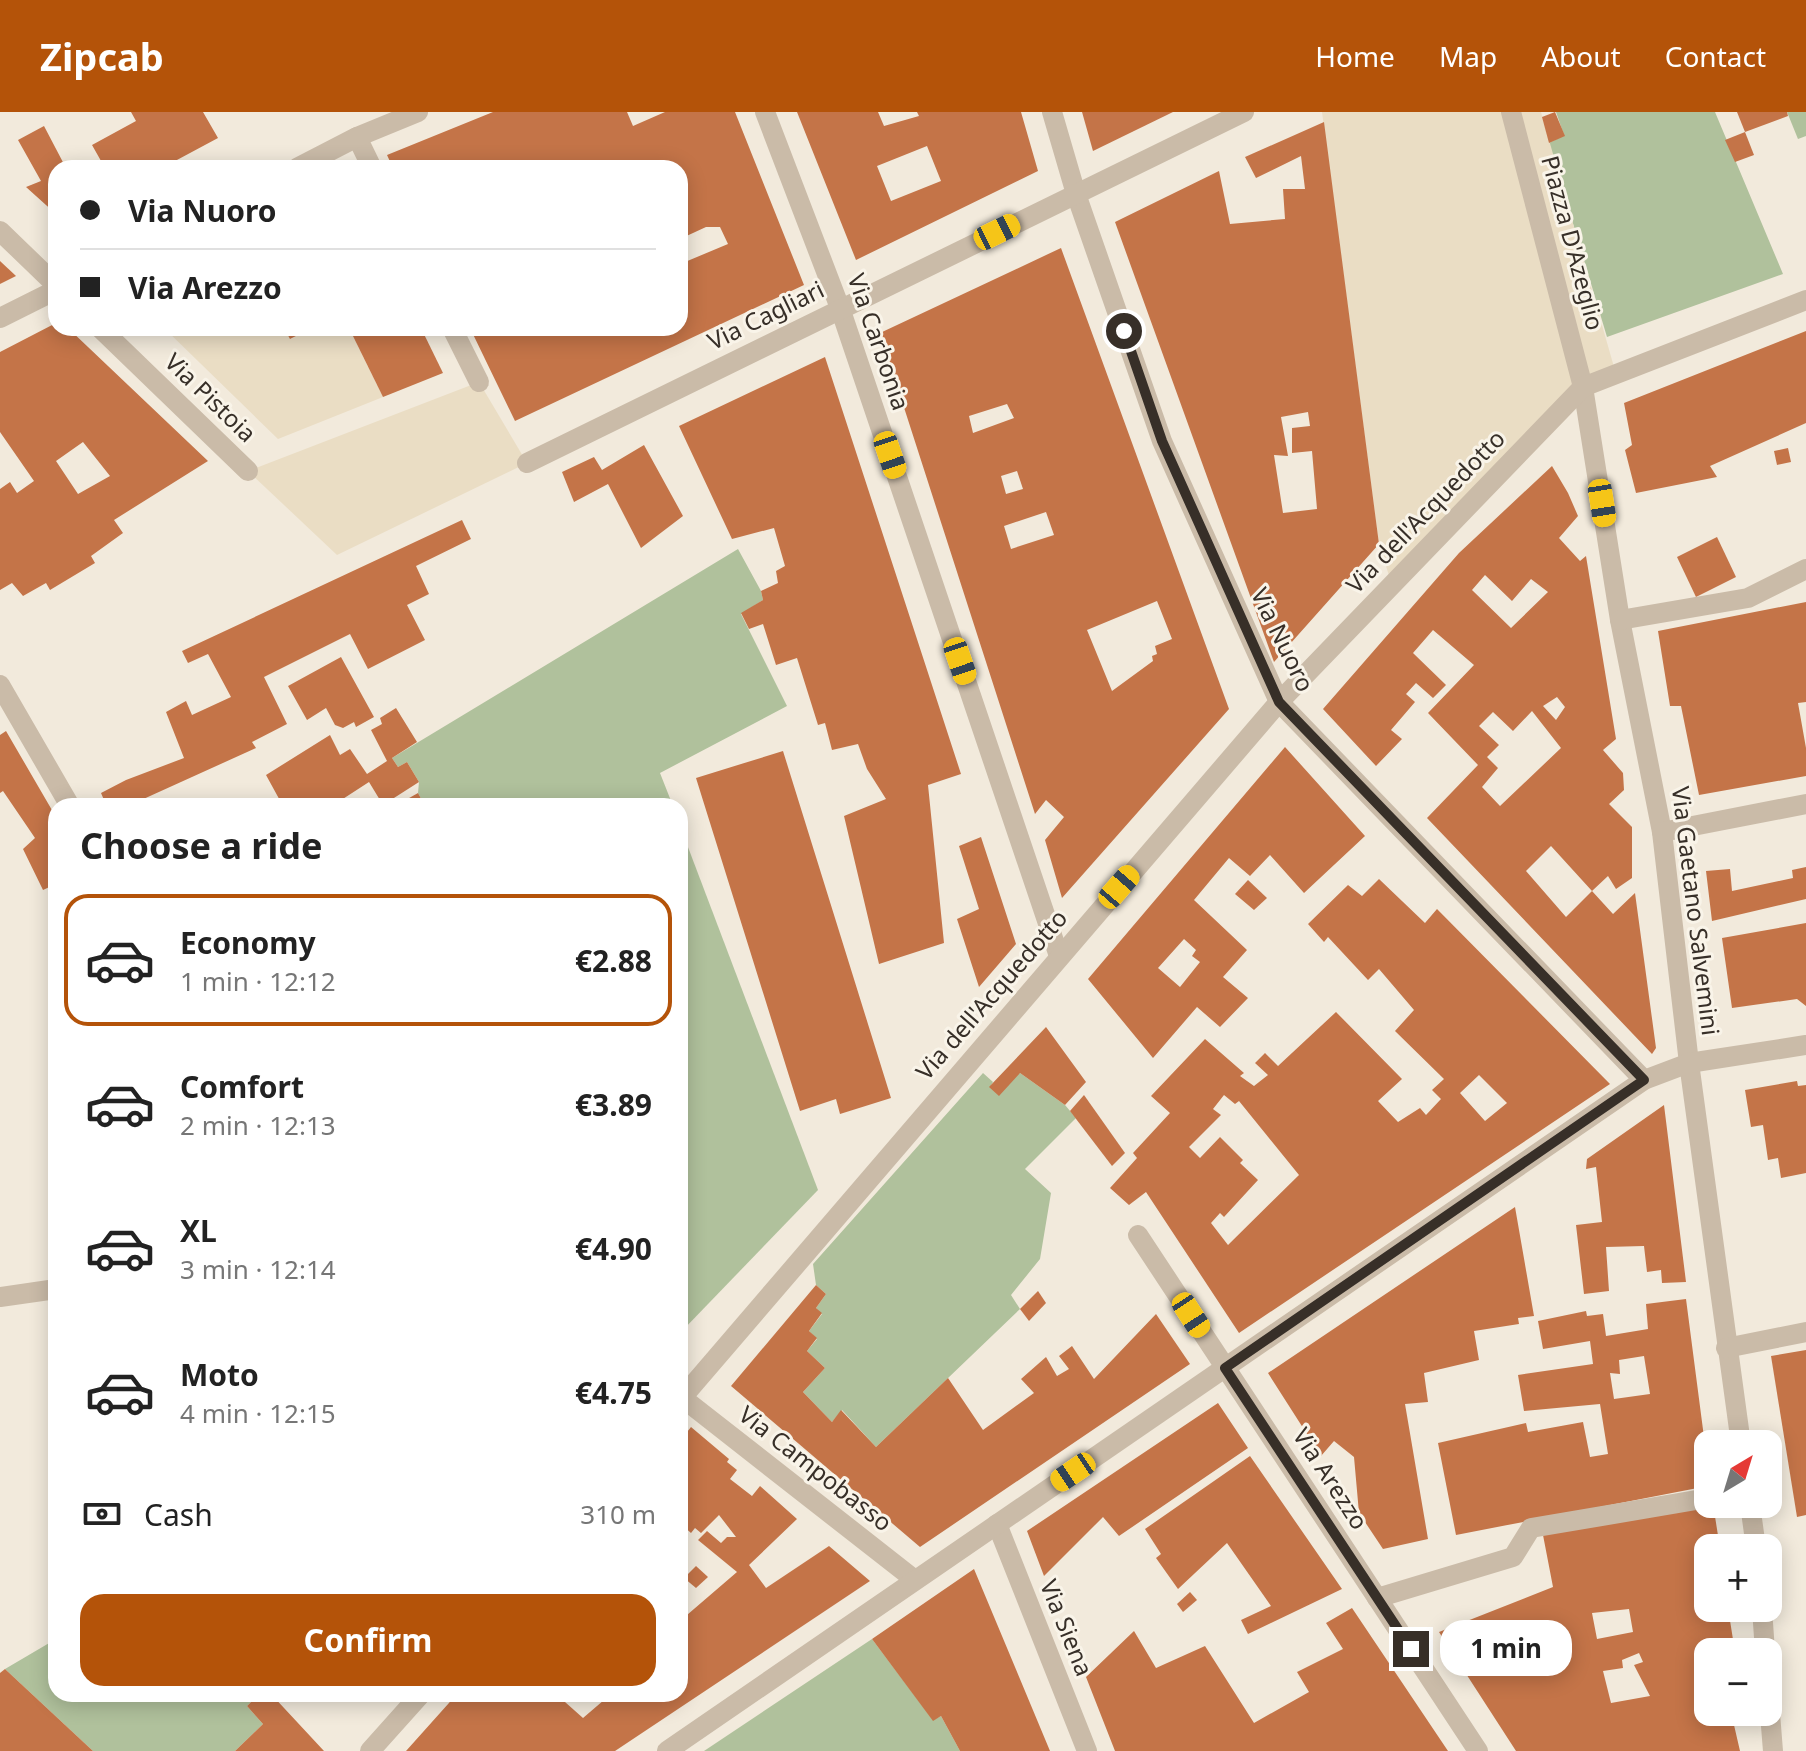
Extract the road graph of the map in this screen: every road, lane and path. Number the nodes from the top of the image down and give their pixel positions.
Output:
1 (418, 112) edge
2 (765, 112) edge
3 (1052, 112) edge
4 (1244, 112) edge
5 (1511, 112) edge
6 (357, 137) junction
7 (312, 160) edge
8 (368, 160) edge
9 (1076, 194) junction
10 (0, 231) edge
11 (48, 279) edge
12 (48, 291) edge
13 (1806, 300) edge
14 (840, 308) junction
15 (0, 318) edge
16 (108, 336) edge
17 (456, 336) edge
18 (479, 382) dead end
19 (1583, 387) junction
20 (527, 463) dead end
21 (248, 471) dead end
22 (1806, 569) edge
23 (1620, 620) junction
24 (0, 685) edge
25 (1279, 702) junction
26 (65, 798) edge
27 (1806, 804) edge
28 (1662, 832) junction
29 (1059, 956) junction
30 (1806, 1045) edge
31 (1689, 1063) junction
32 (1644, 1080) junction
33 (1138, 1235) dead end
34 (48, 1290) edge
35 (0, 1297) edge
36 (1806, 1332) edge
37 (1726, 1348) junction
38 (1225, 1368) junction
39 (688, 1390) edge
40 (688, 1403) edge
41 (1739, 1430) edge
42 (1694, 1500) edge
43 (997, 1524) junction
44 (915, 1580) junction
45 (1377, 1598) junction
46 (414, 1702) edge
47 (1771, 1726) edge
48 (370, 1751) edge
49 (667, 1751) edge
50 (1087, 1751) edge
51 (1478, 1751) edge
52 (1773, 1751) edge

1 - 6 street
2 - 14 street, Via Carbonia
3 - 9 street, Via Nuoro
4 - 9 street, Via Cagliari
5 - 19 street, Piazza D'Azeglio
6 - 7 street
6 - 8 street
9 - 14 street, Via Cagliari
9 - 25 street, Via Nuoro
10 - 11 street
12 - 15 street
13 - 19 street
14 - 20 street, Via Cagliari
14 - 29 street, Via Carbonia
16 - 21 street, Via Pistoia
17 - 18 street
19 - 23 street, Via Gaetano Salvemini
19 - 25 street, Via dell'Acquedotto
22 - 23 street
23 - 28 street, Via Gaetano Salvemini
24 - 26 street
25 - 29 street, Via dell'Acquedotto
25 - 32 street, Via Nuoro
27 - 28 street
28 - 31 street, Via Gaetano Salvemini
29 - 39 street, Via dell'Acquedotto
30 - 31 street
31 - 32 street
31 - 37 street, Via Gaetano Salvemini
32 - 38 street
33 - 38 street, Via Arezzo
34 - 35 street
36 - 37 street
37 - 41 street, Via Gaetano Salvemini
38 - 43 street
38 - 45 street, Via Arezzo
40 - 44 street, Via Campobasso
42 - 45 street
43 - 44 street
43 - 50 street, Via Siena
44 - 49 street
45 - 51 street, Via Arezzo
46 - 48 street
47 - 52 street

